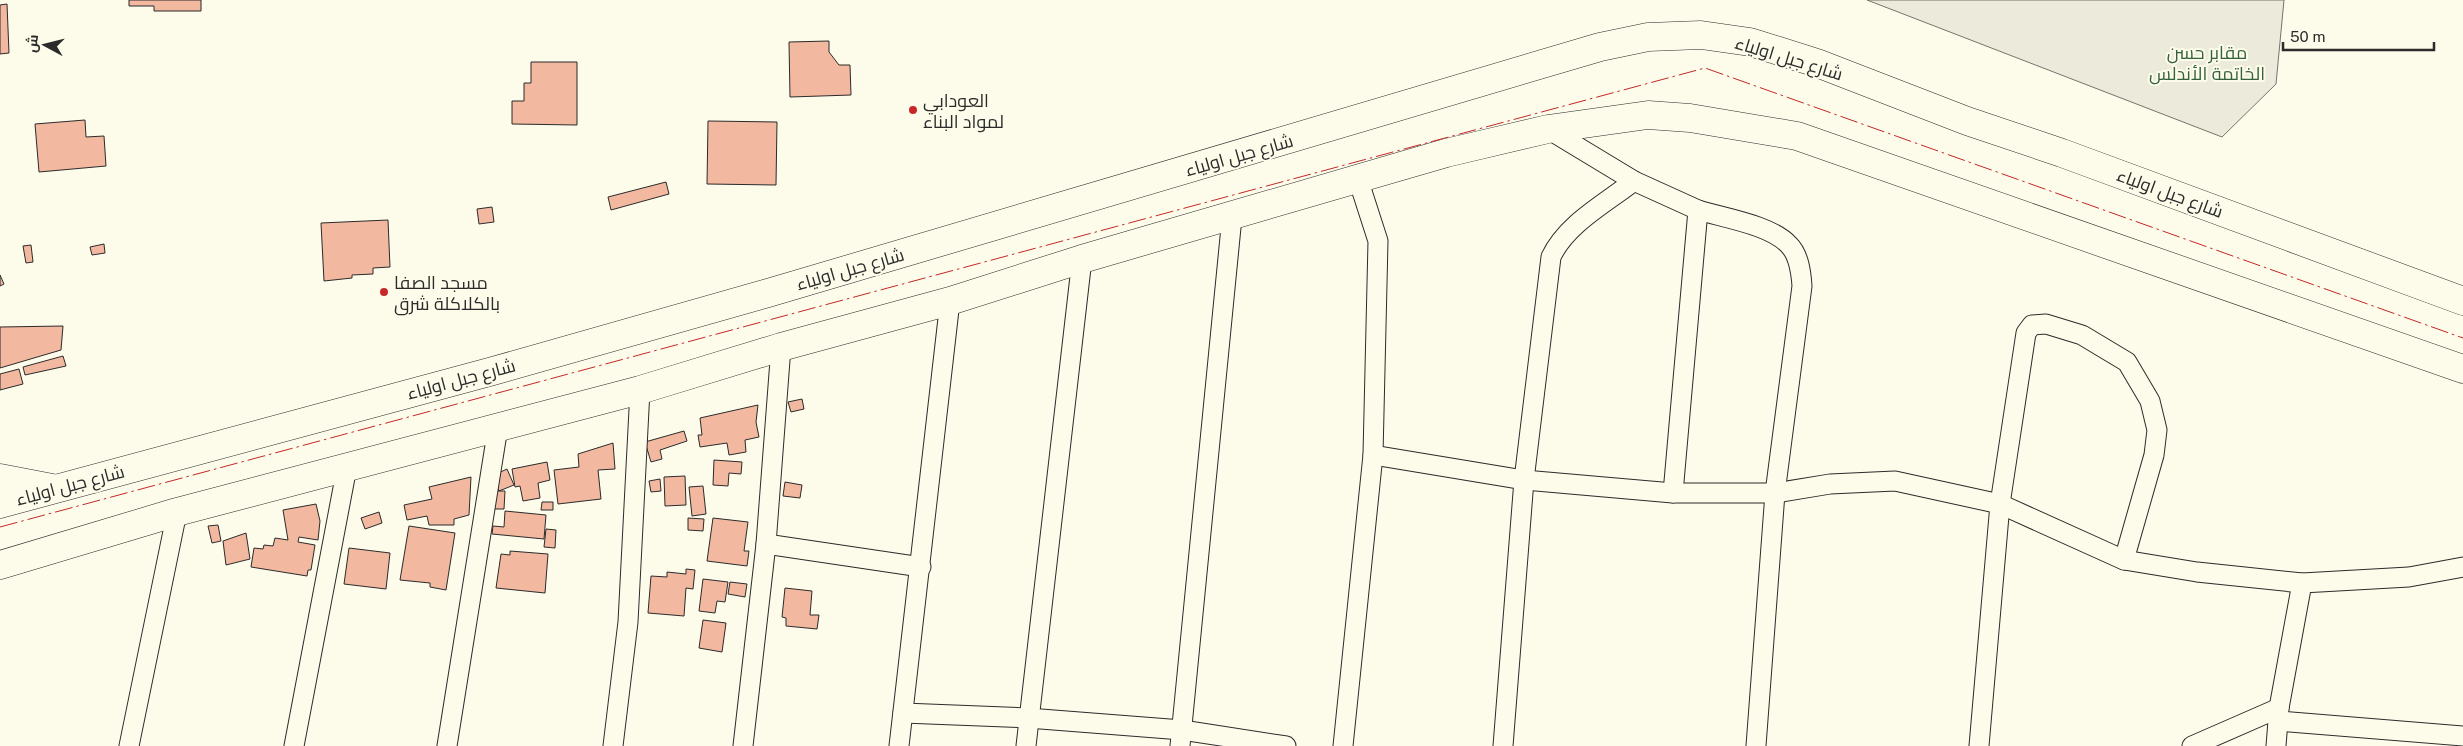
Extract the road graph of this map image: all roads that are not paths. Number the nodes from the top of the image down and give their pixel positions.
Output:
1 (1548, 129) junction
2 (1358, 179) junction
3 (1634, 181) junction
4 (1698, 210) junction
5 (1232, 217) junction
6 (1082, 259) junction
7 (950, 302) junction
8 (2463, 302) edge
9 (781, 347) junction
10 (2463, 369) edge
11 (640, 390) junction
12 (498, 427) junction
13 (1373, 455) junction
14 (346, 467) junction
15 (0, 478) edge
16 (1524, 480) junction
17 (58, 490) junction
18 (1673, 493) junction
19 (1775, 493) junction
20 (0, 504) edge
21 (2000, 504) junction
22 (177, 512) junction
23 (766, 544) junction
24 (2124, 560) junction
25 (921, 567) junction
26 (2463, 567) edge
27 (1, 569) edge
28 (2302, 584) junction
29 (903, 713) junction
30 (2278, 714) junction
31 (1028, 718) junction
32 (2463, 736) edge
33 (1181, 738) edge
34 (129, 746) edge
35 (294, 746) edge
36 (447, 746) edge
37 (613, 746) edge
38 (743, 746) edge
39 (899, 746) edge
40 (1026, 746) edge
41 (1286, 746) edge
42 (1342, 746) edge
43 (1503, 746) edge
44 (1756, 746) edge
45 (1980, 746) edge
46 (2192, 746) edge
47 (2276, 746) edge

1 - 2 highway
1 - 3 street
1 - 10 highway
2 - 5 highway
2 - 13 street
3 - 4 street
3 - 16 street
4 - 18 street
4 - 19 street
5 - 6 highway
5 - 33 street
6 - 7 highway
6 - 31 street
7 - 9 highway
7 - 25 street
8 - 17 highway, شارع جبل اولياء
9 - 11 highway
9 - 23 street
11 - 12 highway
11 - 37 street
12 - 14 highway
12 - 36 street
13 - 16 street
13 - 42 street
14 - 22 highway
14 - 35 street
15 - 17 highway
16 - 18 street
16 - 43 street
17 - 20 highway, شارع جبل اولياء
18 - 19 street
19 - 21 street
19 - 44 street
21 - 24 street
21 - 24 street
21 - 45 street
22 - 27 highway
22 - 34 street
23 - 25 street
23 - 38 street
24 - 28 street
25 - 29 street
26 - 28 street
28 - 30 street
29 - 31 street
29 - 39 street
30 - 32 street
30 - 46 street
30 - 47 street
31 - 33 street
31 - 40 street
33 - 41 street

